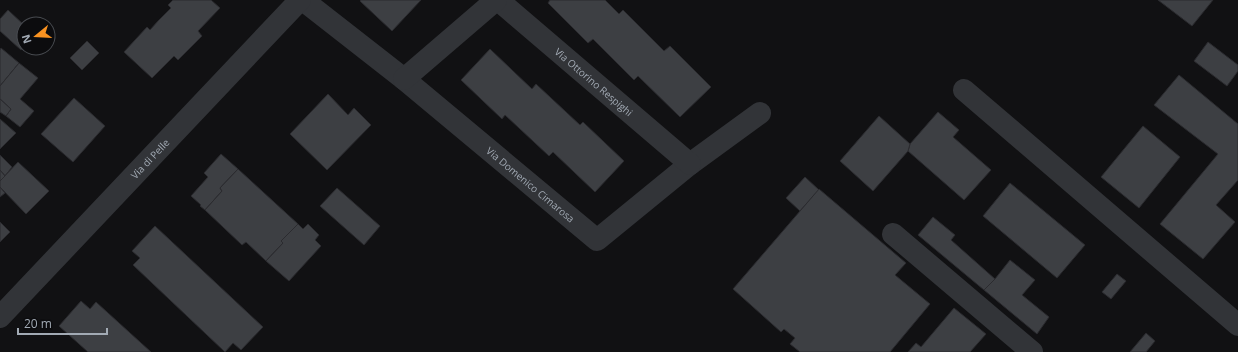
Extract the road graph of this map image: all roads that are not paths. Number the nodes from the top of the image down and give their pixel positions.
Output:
1 (300, 0) edge
2 (304, 0) edge
3 (497, 0) edge
4 (404, 80) junction
5 (964, 90) dead end
6 (760, 113) dead end
7 (690, 164) junction
8 (893, 234) dead end
9 (0, 317) edge
10 (1238, 325) edge
11 (1032, 352) edge

1 - 9 street, Via di Pelle
2 - 4 street, Via Domenico Cimarosa
3 - 4 street, Via Ottorino Respighi
3 - 7 street, Via Ottorino Respighi
4 - 7 street, Via Domenico Cimarosa
5 - 10 street
6 - 7 street, Via Domenico Cimarosa
8 - 11 street

